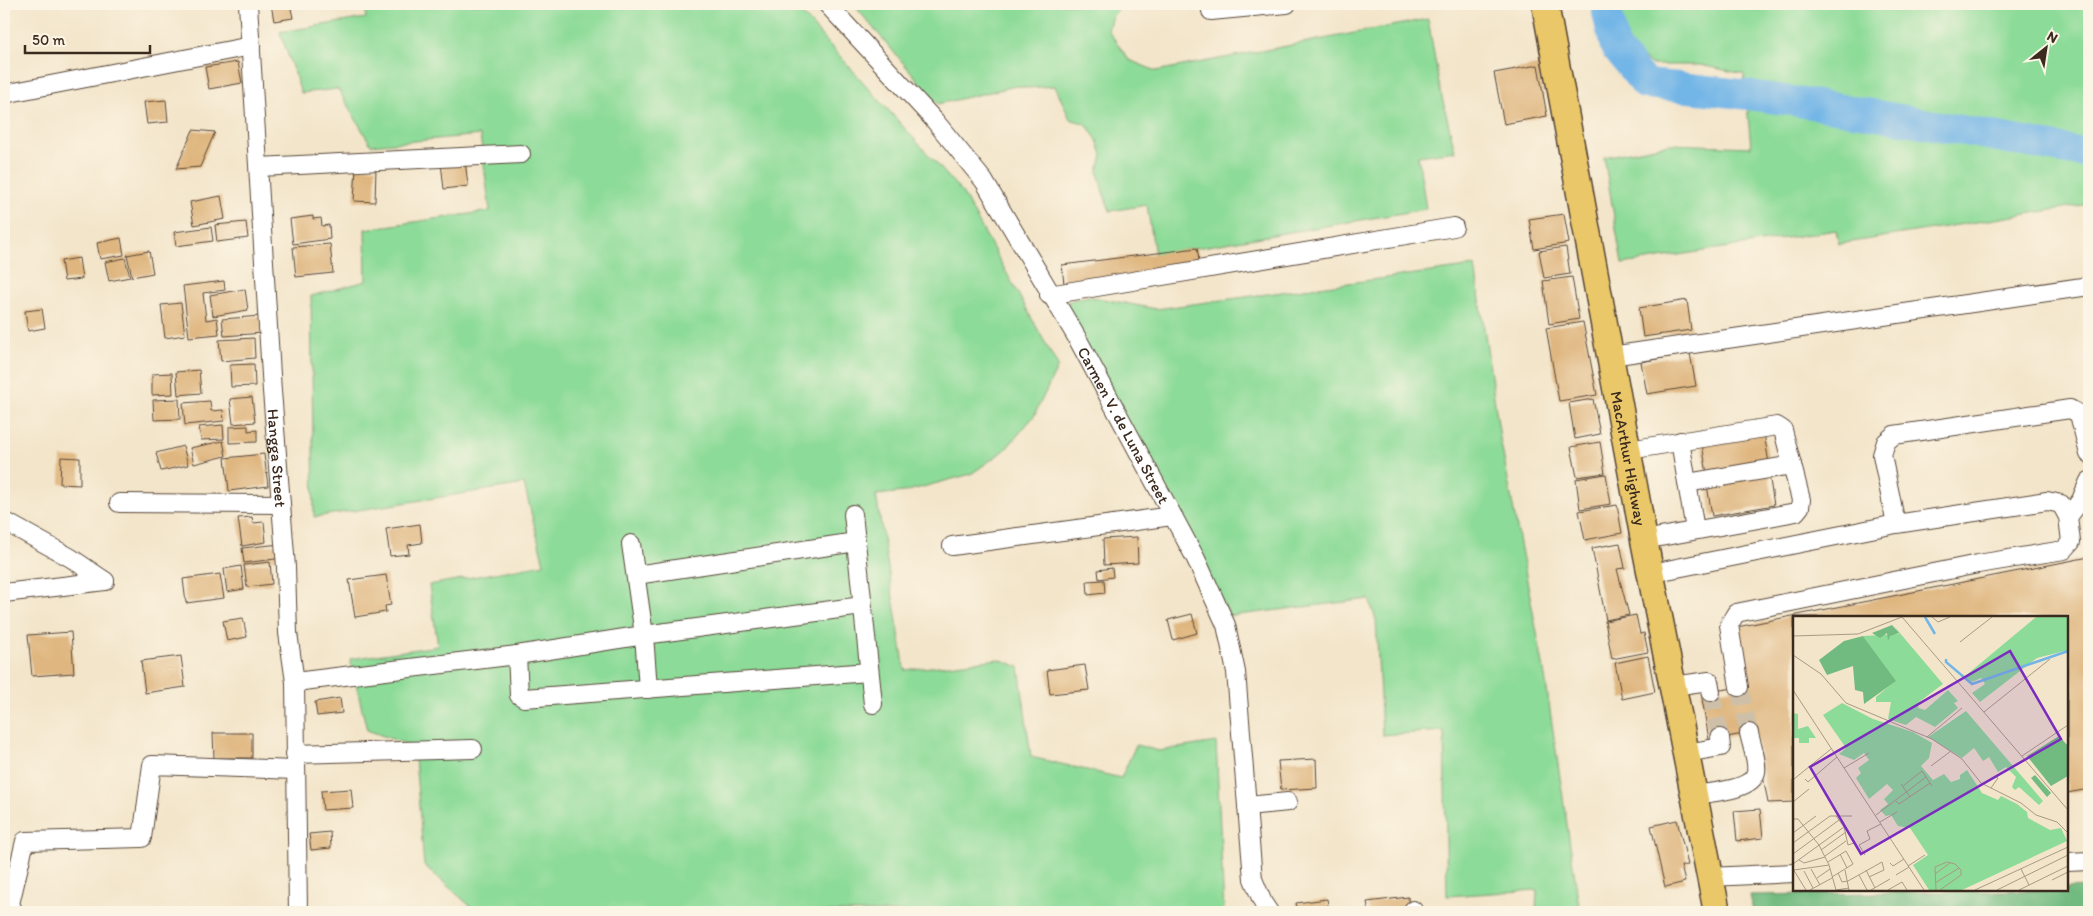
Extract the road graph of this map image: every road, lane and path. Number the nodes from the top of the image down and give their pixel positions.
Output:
1 (248, 4) edge
2 (827, 4) edge
3 (1287, 4) edge
4 (1544, 4) edge
5 (1211, 11) dead end
6 (251, 46) junction
7 (4, 94) edge
8 (521, 154) dead end
9 (260, 167) junction
10 (1454, 227) dead end
11 (2089, 286) edge
12 (1049, 295) junction
13 (1611, 356) junction
14 (1680, 441) junction
15 (1629, 450) junction
16 (2089, 454) edge
17 (1792, 465) junction
18 (2089, 481) edge
19 (1687, 483) junction
20 (119, 503) dead end
21 (280, 504) junction
22 (853, 514) dead end
23 (1172, 516) junction
24 (2068, 516) junction
25 (4, 521) edge
26 (1896, 524) junction
27 (1695, 530) junction
28 (1644, 540) junction
29 (856, 542) junction
30 (631, 544) dead end
31 (952, 546) dead end
32 (1652, 572) junction
33 (636, 575) junction
34 (4, 593) edge
35 (862, 606) junction
36 (644, 635) junction
37 (517, 655) junction
38 (869, 672) junction
39 (295, 682) junction
40 (1673, 686) junction
41 (1739, 687) tunnel mouth
42 (648, 689) junction
43 (1711, 692) dead end
44 (873, 704) dead end
45 (1749, 733) tunnel mouth
46 (1720, 738) dead end
47 (473, 749) dead end
48 (1686, 753) junction
49 (295, 762) junction
50 (1694, 795) junction
51 (1288, 802) dead end
52 (1247, 806) junction
53 (2089, 861) edge
54 (2068, 862) edge
55 (1793, 873) edge
56 (1710, 877) junction
57 (14, 912) edge
58 (298, 912) edge
59 (1269, 912) edge
60 (1716, 912) edge

1 - 6 street, Hangga Street
2 - 12 street, Carmen V. de Luna Street
3 - 5 street
4 - 13 highway, MacArthur Highway
6 - 7 street
6 - 9 street, Hangga Street
8 - 9 street
9 - 21 street, Hangga Street
10 - 12 street
11 - 13 street
12 - 23 street, Carmen V. de Luna Street
13 - 15 highway, MacArthur Highway
14 - 15 street
14 - 17 street
14 - 19 street
15 - 28 highway, MacArthur Highway
16 - 26 street
17 - 19 street
17 - 27 street
18 - 24 street
19 - 27 street
20 - 21 street
21 - 39 street, Hangga Street
22 - 29 street
23 - 31 street
23 - 52 street, Carmen V. de Luna Street
24 - 26 street
24 - 41 street
25 - 34 street
26 - 32 street
27 - 28 street
28 - 32 highway, MacArthur Highway
29 - 33 street
29 - 35 street
30 - 33 street
32 - 40 highway, MacArthur Highway
33 - 36 street
35 - 36 street
35 - 38 street
36 - 37 street
36 - 42 street
37 - 39 street
37 - 42 street
38 - 42 street
38 - 44 street
39 - 49 street, Hangga Street
40 - 43 street
40 - 48 highway, MacArthur Highway
45 - 50 street
46 - 48 street
47 - 49 street
48 - 50 highway, MacArthur Highway
49 - 57 street
49 - 58 street, Hangga Street
50 - 56 highway, MacArthur Highway
51 - 52 street
52 - 59 street, Carmen V. de Luna Street
53 - 54 street
55 - 56 street
56 - 60 highway, MacArthur Highway

